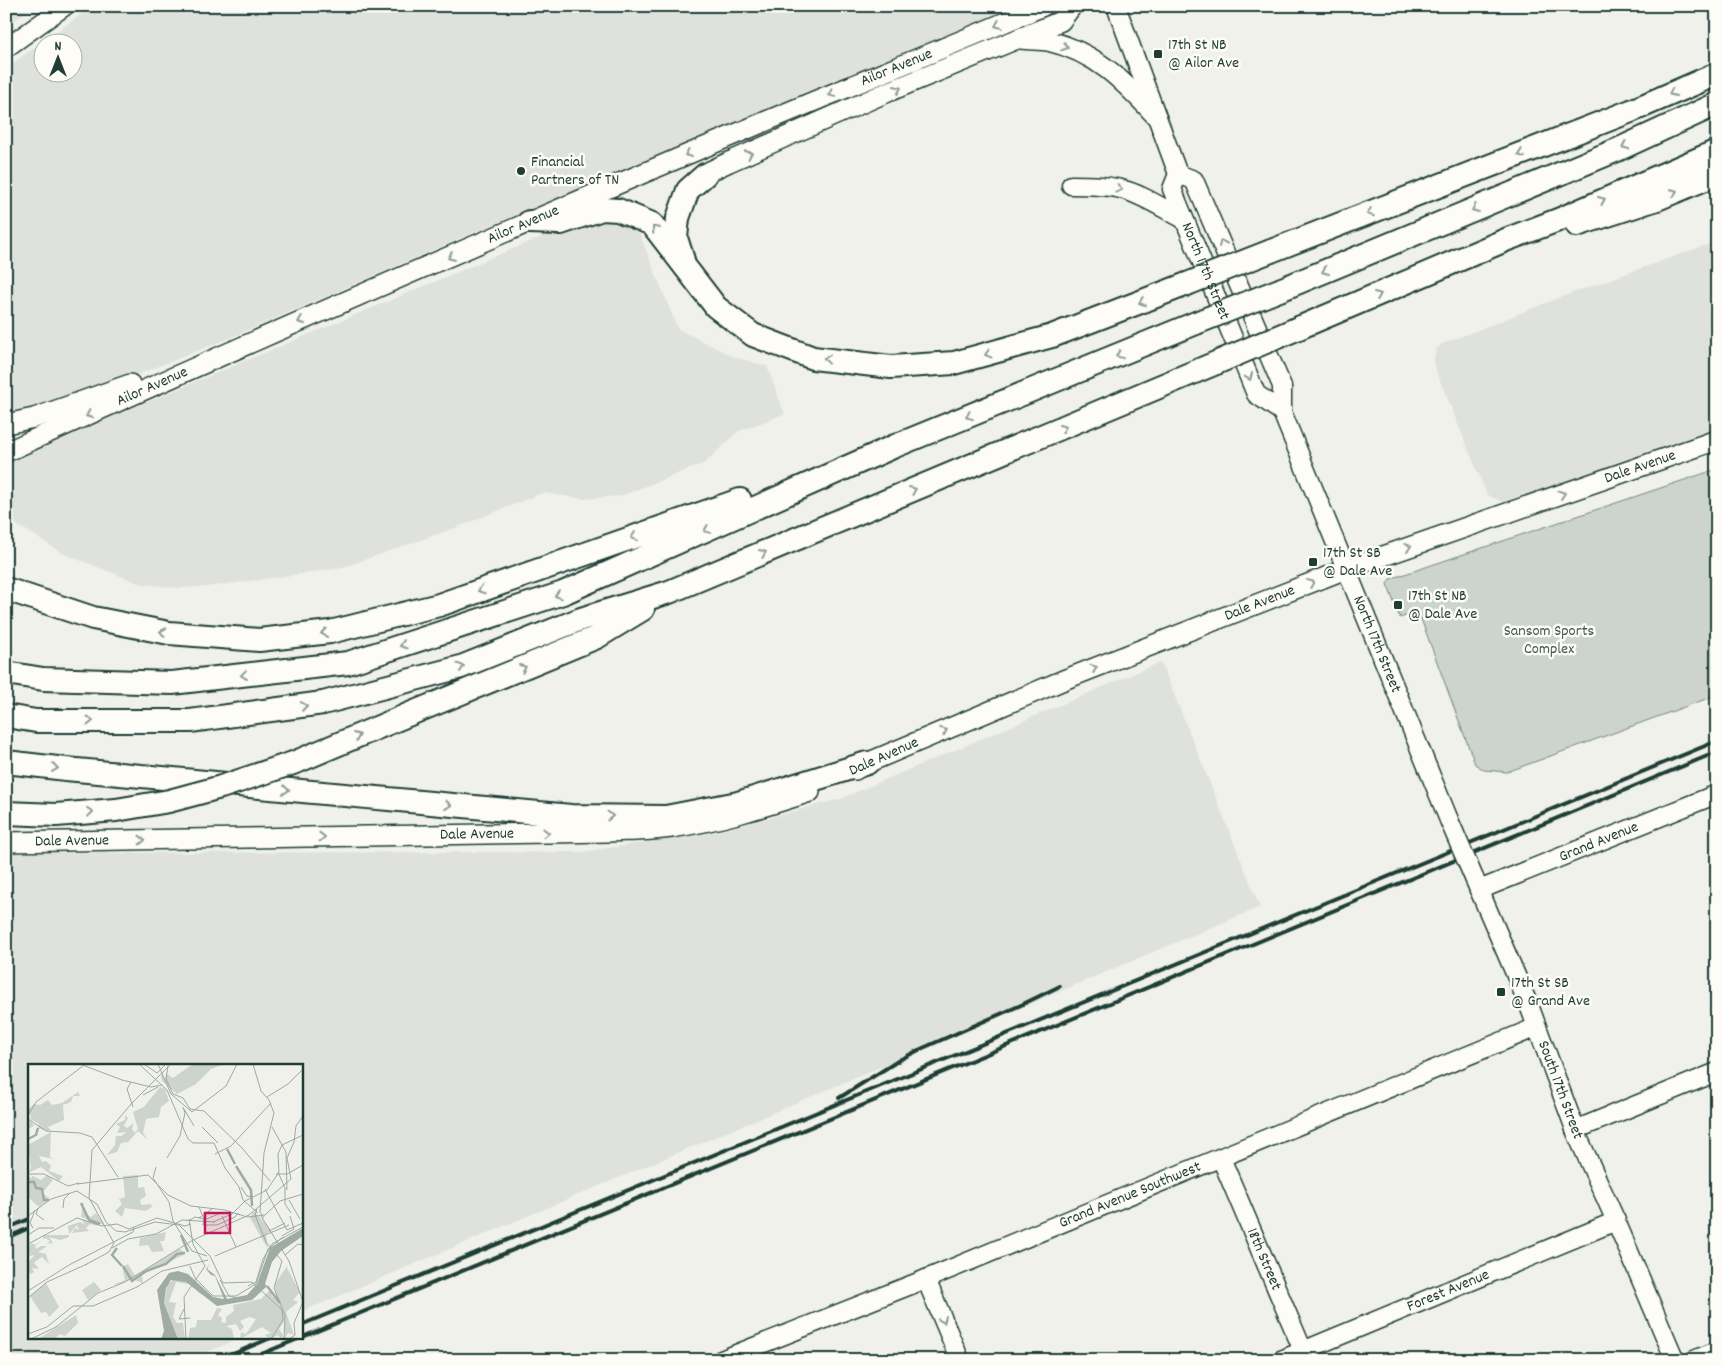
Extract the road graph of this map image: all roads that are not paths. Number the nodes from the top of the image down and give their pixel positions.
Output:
1 (65, 6) edge
2 (1043, 6) edge
3 (1072, 6) edge
4 (1116, 6) edge
5 (1017, 39) junction
6 (6, 48) edge
7 (1717, 74) edge
8 (1717, 104) edge
9 (1155, 115) junction
10 (1717, 151) edge
11 (1178, 174) junction
12 (1717, 174) edge
13 (705, 175) joint
14 (1071, 185) dead end
15 (1184, 219) junction
16 (528, 222) junction
17 (685, 268) junction
18 (1412, 280) junction
19 (183, 372) junction
20 (1282, 412) junction
21 (6, 424) edge
22 (1717, 440) edge
23 (895, 446) junction
24 (6, 452) edge
25 (1346, 569) junction
26 (7, 589) edge
27 (669, 592) junction
28 (6, 673) edge
29 (6, 716) edge
30 (6, 762) edge
31 (867, 763) junction
32 (1717, 794) edge
33 (6, 813) edge
34 (1449, 820) joint
35 (6, 842) edge
36 (1477, 884) junction
37 (1537, 1027) junction
38 (1717, 1072) edge
39 (1575, 1130) junction
40 (1221, 1158) junction
41 (1616, 1221) junction
42 (926, 1279) junction
43 (1717, 1351) edge
44 (1305, 1355) edge
45 (721, 1360) edge
46 (960, 1360) edge
47 (1281, 1360) edge
48 (1675, 1360) edge
49 (1694, 1360) edge

1 - 6 street
2 -> 16 main road, Ailor Avenue
3 - 5 main road, Ailor Avenue
4 - 9 street, North 17th Street
5 -> 9 main road
13 -> 5 main road, Ailor Avenue
7 -> 17 highway, bridge
8 -> 23 highway, bridge
9 - 11 street, North 17th Street
18 -> 10 highway
11 - 15 street, North 17th Street
20 -> 11 street, North 17th Street
18 -> 12 highway
13 - 17 highway
14 -> 15 street
15 -> 20 street, North 17th Street
17 -> 16 highway
16 -> 19 main road, Ailor Avenue
27 -> 18 highway, bridge
19 - 21 main road
19 -> 24 main road, Ailor Avenue
20 - 25 street, North 17th Street
25 -> 22 main road, Dale Avenue
23 -> 26 highway
23 -> 28 highway
31 -> 25 main road, Dale Avenue
25 - 34 street, North 17th Street
29 -> 27 highway
33 -> 27 highway, bridge
30 -> 31 highway
35 -> 31 main road, Dale Avenue
32 - 36 street, Grand Avenue
34 - 36 street, South 17th Street, bridge
36 - 37 street, South 17th Street
37 - 39 street, South 17th Street
37 - 40 street, Grand Avenue Southwest
38 - 39 street
39 - 41 street, South 17th Street
40 - 42 street, Grand Avenue Southwest
40 - 44 street, 18th Street
41 - 44 street, Forest Avenue
41 - 48 street, South 17th Street
42 - 45 street, Grand Avenue Southwest
42 -> 46 street
43 - 49 street
44 - 47 street, Forest Avenue

